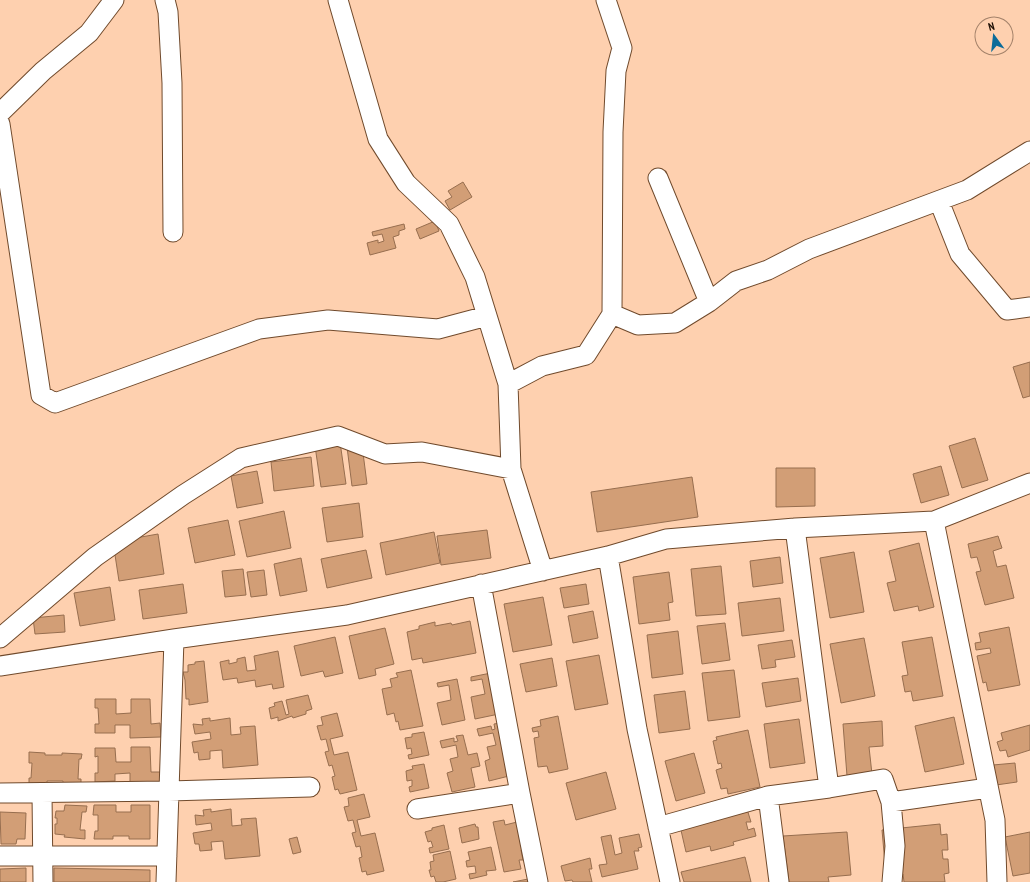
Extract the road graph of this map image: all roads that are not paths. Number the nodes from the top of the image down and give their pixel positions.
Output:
1 (114, 0) edge
2 (165, 0) edge
3 (338, 0) edge
4 (606, 0) edge
5 (0, 113) edge
6 (0, 124) edge
7 (1030, 151) edge
8 (658, 178) dead end
9 (938, 201) junction
10 (173, 232) dead end
11 (710, 302) junction
12 (1030, 307) edge
13 (612, 314) junction
14 (487, 316) junction
15 (508, 384) junction
16 (511, 469) junction
17 (1030, 483) edge
18 (934, 521) junction
19 (795, 528) junction
20 (608, 556) junction
21 (543, 570) junction
22 (481, 584) junction
23 (0, 638) edge
24 (174, 639) junction
25 (0, 666) edge
26 (310, 787) dead end
27 (829, 788) junction
28 (988, 788) junction
29 (169, 791) junction
30 (0, 793) edge
31 (42, 793) junction
32 (520, 793) junction
33 (768, 796) junction
34 (891, 802) junction
35 (417, 809) dead end
36 (658, 827) junction
37 (0, 856) edge
38 (43, 856) junction
39 (167, 856) junction
40 (43, 882) edge
41 (166, 882) edge
42 (538, 882) edge
43 (670, 882) edge
44 (779, 882) edge
45 (892, 882) edge
46 (997, 882) edge

1 - 5 street
2 - 10 street
3 - 14 street
4 - 13 street
6 - 14 street
7 - 9 street
8 - 11 street
9 - 11 street
9 - 12 street
11 - 13 street
13 - 15 street
14 - 15 street
15 - 16 street
16 - 21 street
16 - 23 street
17 - 18 street
18 - 19 street
18 - 28 street
19 - 20 street
19 - 27 street
20 - 21 street
20 - 36 street
21 - 22 street
22 - 24 street
22 - 32 street
24 - 25 street
24 - 29 street
26 - 29 street
27 - 33 street
27 - 34 street
28 - 34 street
28 - 46 street
29 - 31 street
29 - 39 street
30 - 31 street
31 - 38 street
32 - 35 street
32 - 42 street
33 - 36 street
33 - 44 street
34 - 45 street
36 - 43 street
37 - 38 street
38 - 39 street
38 - 40 street
39 - 41 street

